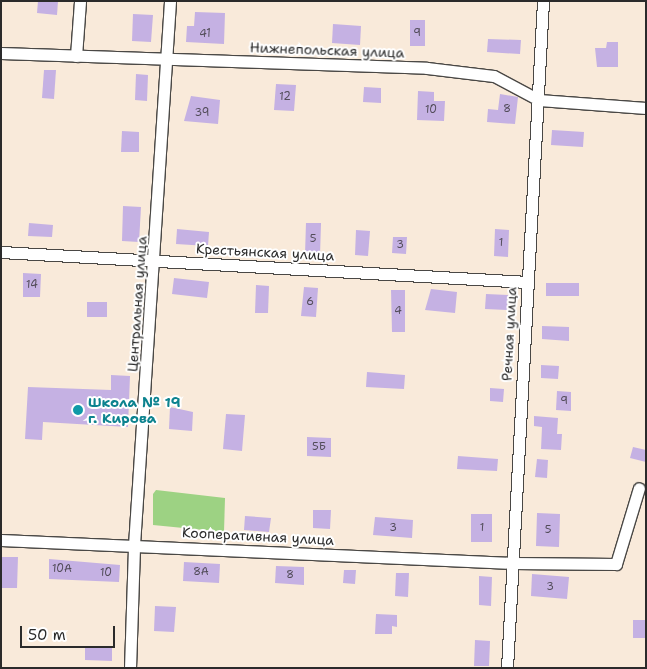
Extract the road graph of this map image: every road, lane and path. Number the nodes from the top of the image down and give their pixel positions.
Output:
1 (80, 1) edge
2 (170, 1) edge
3 (543, 1) edge
4 (1, 53) edge
5 (76, 56) junction
6 (168, 60) junction
7 (539, 100) junction
8 (646, 108) edge
9 (1, 252) edge
10 (155, 261) junction
11 (527, 282) junction
12 (639, 488) dead end
13 (1, 540) edge
14 (134, 544) junction
15 (513, 563) junction
16 (130, 668) edge
17 (507, 668) edge

1 - 5 street
2 - 6 street, Центральная улица
3 - 7 street, Речная улица
4 - 5 street, Нижнепольская улица
5 - 6 street, Нижнепольская улица
6 - 7 street, Нижнепольская улица
6 - 10 street, Центральная улица
7 - 8 street, Нижнепольская улица
7 - 11 street, Речная улица
9 - 10 street, Крестьянская улица
10 - 11 street, Крестьянская улица
10 - 14 street, Центральная улица
11 - 15 street, Речная улица
12 - 15 street, Кооперативная улица
13 - 14 street, Кооперативная улица
14 - 15 street, Кооперативная улица
14 - 16 street, Центральная улица
15 - 17 street, Речная улица

